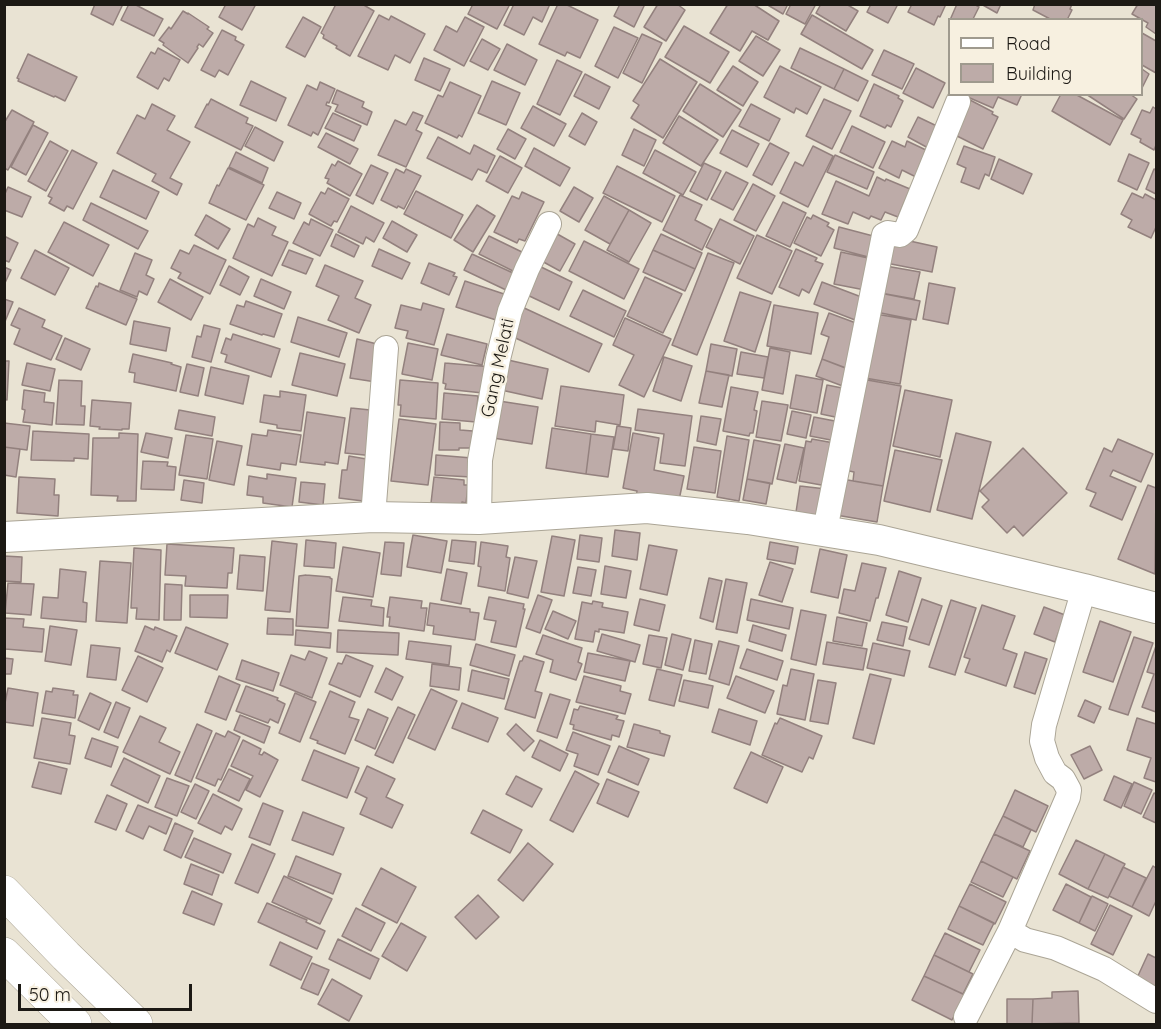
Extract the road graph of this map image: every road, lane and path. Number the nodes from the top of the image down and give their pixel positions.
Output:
1 (958, 102) dead end
2 (549, 224) dead end
3 (386, 348) dead end
4 (372, 517) junction
5 (479, 519) junction
6 (825, 530) junction
7 (4, 537) edge
8 (1084, 589) junction
9 (1156, 608) edge
10 (4, 892) edge
11 (1010, 931) junction
12 (4, 954) edge
13 (1156, 1001) edge
14 (966, 1017) dead end
15 (75, 1024) edge
16 (136, 1024) edge

1 - 6 street
2 - 5 street, Gang Melati
3 - 4 street
4 - 5 street
4 - 7 street
5 - 6 street
6 - 8 street
8 - 9 street
8 - 11 street
10 - 16 highway
11 - 13 street
11 - 14 street
12 - 15 highway

